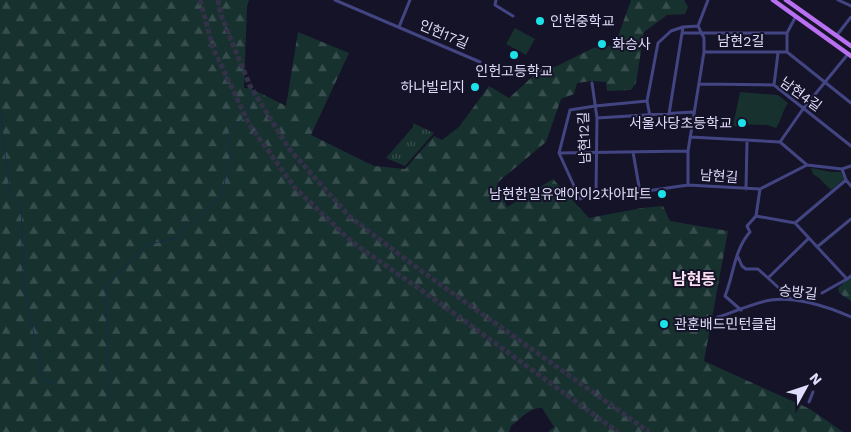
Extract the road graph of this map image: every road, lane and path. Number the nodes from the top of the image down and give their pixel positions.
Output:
1 (335, 0) edge
2 (410, 0) edge
3 (496, 0) edge
4 (708, 0) edge
5 (773, 0) edge
6 (838, 0) edge
7 (787, 1) edge
8 (782, 6) junction
9 (851, 6) edge
10 (806, 13) junction
11 (512, 16) dead end
12 (797, 16) junction
13 (851, 17) edge
14 (698, 26) junction
15 (399, 27) junction
16 (683, 27) junction
17 (702, 32) junction
18 (682, 33) junction
19 (787, 33) junction
20 (837, 35) junction
21 (851, 46) edge
22 (704, 52) junction
23 (787, 52) junction
24 (778, 53) junction
25 (849, 54) edge
26 (480, 62) dead end
27 (592, 83) dead end
28 (825, 83) junction
29 (699, 84) junction
30 (774, 85) junction
31 (647, 101) junction
32 (851, 103) edge
33 (595, 106) junction
34 (803, 109) junction
35 (693, 112) junction
36 (669, 114) junction
37 (650, 116) junction
38 (597, 118) junction
39 (690, 137) junction
40 (747, 140) junction
41 (780, 142) junction
42 (851, 146) edge
43 (688, 151) junction
44 (597, 152) junction
45 (633, 152) junction
46 (559, 153) junction
47 (807, 165) junction
48 (851, 166) edge
49 (842, 169) junction
50 (846, 180) junction
51 (688, 185) junction
52 (851, 186) edge
53 (746, 189) junction
54 (760, 189) junction
55 (596, 192) junction
56 (640, 192) junction
57 (756, 216) junction
58 (851, 219) edge
59 (795, 223) junction
60 (808, 239) junction
61 (817, 247) junction
62 (738, 257) dead end
63 (851, 276) edge
64 (768, 278) junction
65 (847, 279) junction
66 (822, 293) dead end
67 (793, 301) junction
68 (741, 310) junction
69 (851, 317) edge
70 (711, 322) dead end
71 (813, 392) dead end
72 (809, 402) dead end

1 - 15 street, 인헌17길
2 - 15 street
3 - 11 street
4 - 14 street
5 - 8 main road
6 - 9 street
7 - 8 main road
7 - 10 main road
8 - 12 main road
10 - 12 main road
10 - 20 main road
12 - 19 street
12 - 25 main road
13 - 20 street
14 - 16 street
14 - 17 street
15 - 26 street, 인헌17길
16 - 18 street
16 - 31 street
17 - 18 street
17 - 19 street
17 - 22 street
18 - 36 street
19 - 23 street
20 - 21 main road
22 - 24 street, 남현2길
22 - 29 street
23 - 24 street, 남현2길
23 - 28 street
24 - 30 street, 남현2길
25 - 28 street
27 - 33 street, 남현12길
28 - 32 street
28 - 34 street
29 - 30 street, 남현4길
29 - 35 street
30 - 34 street, 남현4길
31 - 33 street
31 - 37 street
33 - 38 street, 남현12길
33 - 46 street
34 - 41 street
34 - 42 street, 남현4길
35 - 36 street
35 - 39 street
36 - 37 street
37 - 38 street
38 - 44 street, 남현12길
39 - 40 street
39 - 43 street
40 - 41 street
40 - 53 street
41 - 47 street
43 - 45 street
43 - 51 street
44 - 45 street
44 - 46 street
44 - 55 street, 남현12길
45 - 56 street
46 - 55 street, 남현길
47 - 49 street
47 - 54 street, 남현길
48 - 49 street
49 - 50 street
50 - 52 street
50 - 59 street
51 - 53 street, 남현길
51 - 56 street, 남현길
53 - 54 street, 남현길
54 - 57 street
55 - 56 street, 남현길
57 - 59 street
57 - 68 street
58 - 61 street
59 - 60 street
60 - 61 street
60 - 64 street
61 - 65 street
62 - 64 street
63 - 65 street
64 - 67 street
65 - 66 street
67 - 68 street, 승방길
67 - 69 street, 승방길
68 - 70 street, 승방길
71 - 72 street

